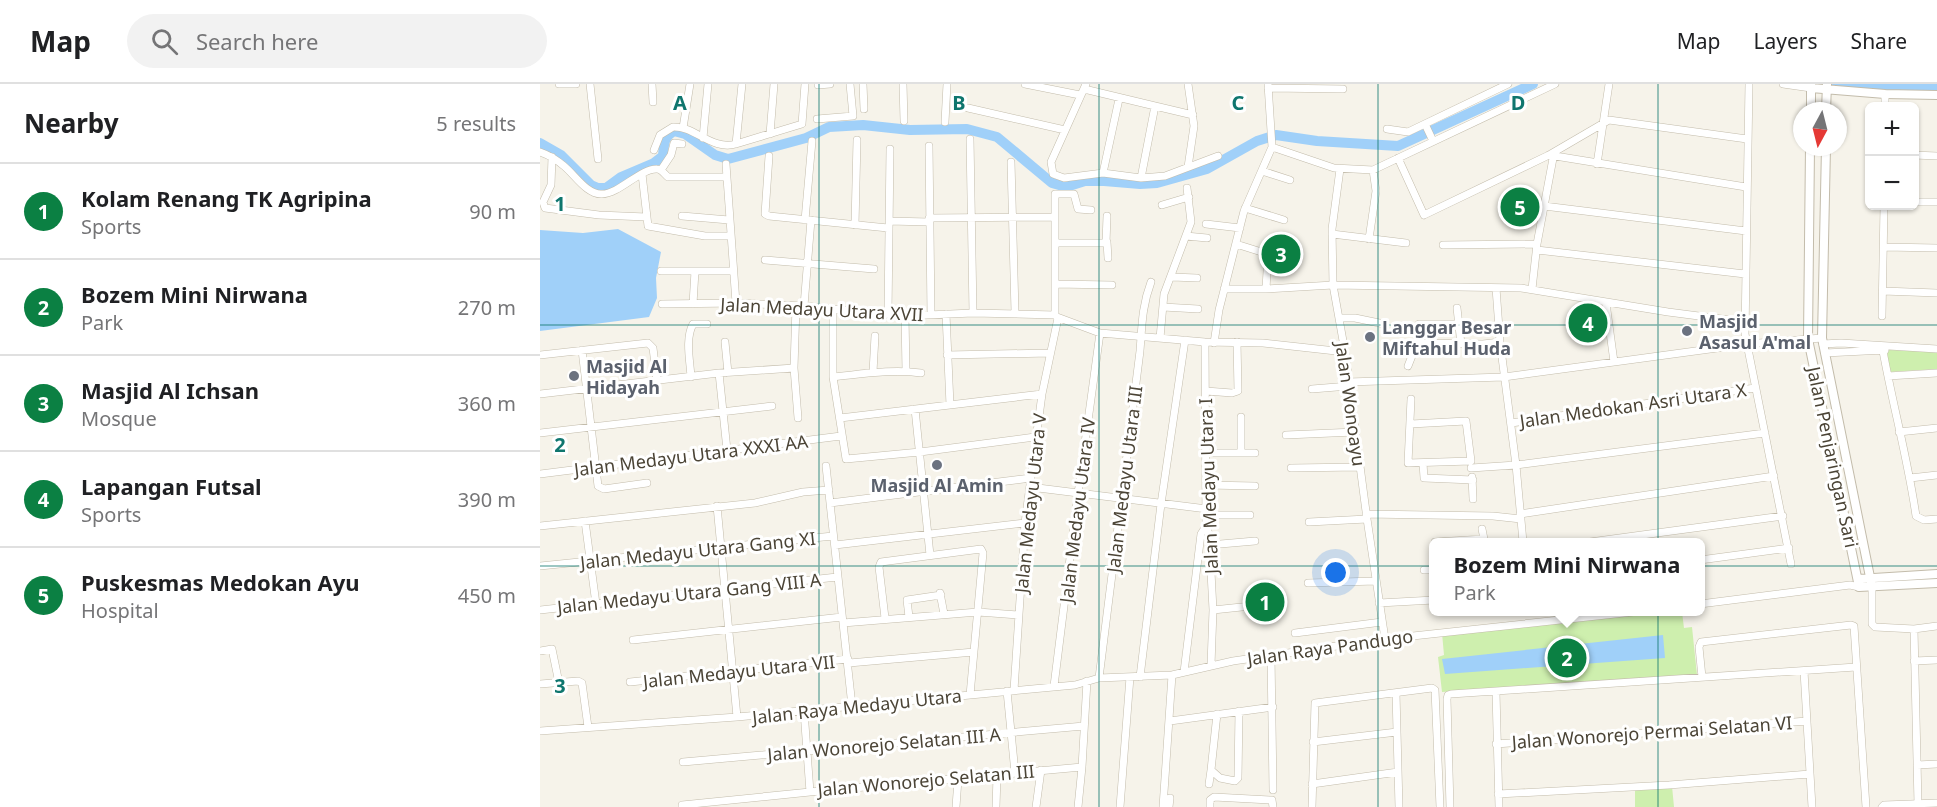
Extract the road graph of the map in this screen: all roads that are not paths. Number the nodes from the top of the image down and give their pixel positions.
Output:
1 (576, 84) edge
2 (590, 84) edge
3 (652, 84) edge
4 (690, 84) edge
5 (708, 84) edge
6 (742, 84) edge
7 (774, 84) edge
8 (805, 84) edge
9 (830, 84) edge
10 (850, 84) edge
11 (863, 84) edge
12 (903, 84) edge
13 (947, 84) edge
14 (1025, 84) edge
15 (1188, 84) edge
16 (1508, 84) edge
17 (1555, 84) edge
18 (1609, 84) edge
19 (1749, 84) edge
20 (1783, 84) edge
21 (560, 85) edge
22 (818, 85) edge
23 (1268, 86) edge
24 (1811, 86) edge
25 (1827, 87) edge
26 (1343, 89) dead end
27 (1083, 90) edge
28 (1885, 94) junction
29 (1937, 95) edge
30 (1119, 99) junction
31 (653, 102) dead end
32 (1811, 102) edge
33 (1826, 102) edge
34 (1885, 102) edge
35 (1155, 106) junction
36 (968, 108) dead end
37 (864, 109) dead end
38 (1193, 115) junction
39 (817, 119) dead end
40 (904, 121) dead end
41 (945, 122) dead end
42 (1604, 122) junction
43 (1426, 125) junction
44 (683, 128) junction
45 (1387, 129) dead end
46 (1065, 130) junction
47 (770, 134) junction
48 (703, 138) junction
49 (970, 139) dead end
50 (1432, 139) junction
51 (1747, 139) junction
52 (857, 140) dead end
53 (812, 141) dead end
54 (682, 144) dead end
55 (736, 144) junction
56 (1272, 145) junction
57 (928, 146) dead end
58 (890, 149) dead end
59 (654, 150) dead end
60 (540, 152) edge
61 (1552, 155) junction
62 (1919, 155) edge
63 (769, 156) dead end
64 (1218, 156) dead end
65 (1810, 156) edge
66 (1826, 156) edge
67 (1937, 156) edge
68 (552, 157) junction
69 (1398, 158) junction
70 (598, 159) dead end
71 (1011, 162) dead end
72 (726, 164) dead end
73 (1597, 164) junction
74 (1188, 167) junction
75 (1340, 169) junction
76 (661, 170) junction
77 (1373, 170) junction
78 (1262, 171) junction
79 (1103, 173) junction
80 (642, 174) junction
81 (726, 177) junction
82 (1141, 178) junction
83 (1290, 180) dead end
84 (1746, 187) junction
85 (1187, 188) dead end
86 (1189, 197) junction
87 (1919, 202) edge
88 (1937, 202) edge
89 (1162, 205) dead end
90 (1544, 206) junction
91 (1245, 208) junction
92 (1091, 210) dead end
93 (1884, 210) edge
94 (682, 216) dead end
95 (1107, 216) dead end
96 (646, 217) junction
97 (972, 217) junction
98 (1012, 217) junction
99 (1054, 217) junction
100 (729, 220) junction
101 (808, 220) junction
102 (929, 220) junction
103 (1284, 220) dead end
104 (888, 224) junction
105 (1206, 224) dead end
106 (855, 225) junction
107 (1240, 228) junction
108 (1746, 231) junction
109 (1332, 234) junction
110 (730, 236) junction
111 (1186, 236) junction
112 (1207, 238) dead end
113 (1369, 239) junction
114 (1107, 242) junction
115 (1054, 243) junction
116 (1406, 243) dead end
117 (1236, 244) junction
118 (1443, 245) dead end
119 (1537, 247) junction
120 (1884, 247) junction
121 (1937, 248) edge
122 (1108, 258) dead end
123 (765, 260) dead end
124 (808, 264) junction
125 (874, 269) dead end
126 (661, 271) dead end
127 (695, 271) junction
128 (733, 271) junction
129 (1745, 274) junction
130 (1172, 277) junction
131 (1197, 278) dead end
132 (1151, 282) dead end
133 (1055, 284) junction
134 (1112, 285) dead end
135 (1333, 285) junction
136 (1496, 288) junction
137 (1224, 289) junction
138 (1266, 289) junction
139 (1532, 290) junction
140 (1882, 291) junction
141 (1937, 293) edge
142 (736, 303) junction
143 (1606, 303) junction
144 (662, 304) dead end
145 (693, 304) junction
146 (796, 306) junction
147 (804, 306) junction
148 (1163, 307) junction
149 (1458, 308) dead end
150 (1198, 309) dead end
151 (833, 310) junction
152 (1015, 312) junction
153 (973, 313) junction
154 (946, 314) junction
155 (888, 315) junction
156 (931, 315) junction
157 (905, 316) junction
158 (1056, 316) junction
159 (1882, 316) dead end
160 (1339, 318) junction
161 (1745, 322) junction
162 (707, 324) dead end
163 (1384, 324) dead end
164 (1460, 324) junction
165 (1100, 333) junction
166 (875, 336) dead end
167 (1141, 336) junction
168 (1160, 338) junction
169 (1808, 339) junction
170 (1185, 340) junction
171 (725, 342) dead end
172 (1205, 342) junction
173 (1237, 342) junction
174 (1500, 342) junction
175 (1214, 343) junction
176 (1417, 343) junction
177 (1461, 344) junction
178 (1747, 344) junction
179 (1823, 345) junction
180 (1885, 348) junction
181 (1937, 349) edge
182 (582, 350) junction
183 (1345, 352) junction
184 (1050, 353) junction
185 (540, 355) edge
186 (947, 355) junction
187 (1614, 362) junction
188 (1408, 366) dead end
189 (794, 368) junction
190 (906, 371) junction
191 (873, 372) junction
192 (728, 373) junction
193 (921, 373) dead end
194 (1937, 373) edge
195 (719, 374) junction
196 (1888, 376) junction
197 (691, 377) junction
198 (833, 377) junction
199 (1504, 377) junction
200 (657, 381) junction
201 (1348, 384) junction
202 (1755, 388) junction
203 (586, 390) junction
204 (1312, 390) dead end
205 (1206, 391) junction
206 (540, 394) edge
207 (1042, 394) junction
208 (1411, 399) dead end
209 (950, 405) junction
210 (772, 406) dead end
211 (915, 409) junction
212 (723, 411) junction
213 (1241, 417) dead end
214 (798, 418) dead end
215 (840, 418) junction
216 (1511, 423) junction
217 (1411, 424) junction
218 (591, 426) junction
219 (1937, 428) edge
220 (1355, 432) junction
221 (1899, 432) junction
222 (540, 433) edge
223 (1765, 433) junction
224 (1286, 435) dead end
225 (842, 436) junction
226 (1035, 437) junction
227 (727, 450) junction
228 (920, 452) junction
229 (1207, 453) junction
230 (1241, 453) junction
231 (1255, 453) dead end
232 (1423, 463) junction
233 (1471, 465) junction
234 (1516, 465) junction
235 (596, 466) junction
236 (826, 466) dead end
237 (1359, 467) junction
238 (1292, 468) dead end
239 (540, 474) edge
240 (1937, 476) edge
241 (1774, 477) junction
242 (1031, 478) junction
243 (1910, 478) junction
244 (1473, 480) junction
245 (647, 483) dead end
246 (1207, 485) junction
247 (1255, 486) dead end
248 (1030, 487) junction
249 (829, 490) junction
250 (924, 492) junction
251 (1078, 494) junction
252 (1122, 499) junction
253 (1473, 499) dead end
254 (830, 503) junction
255 (1161, 504) junction
256 (717, 506) junction
257 (1207, 512) junction
258 (1250, 515) dead end
259 (1366, 516) junction
260 (1520, 516) junction
261 (1783, 516) junction
262 (1937, 519) edge
263 (585, 521) junction
264 (1309, 522) dead end
265 (1024, 523) junction
266 (540, 526) edge
267 (1206, 526) junction
268 (1482, 529) dead end
269 (927, 533) junction
270 (833, 536) junction
271 (1484, 538) edge
272 (1522, 538) edge
273 (1626, 538) edge
274 (1255, 541) dead end
275 (835, 545) junction
276 (1209, 545) junction
277 (1789, 548) junction
278 (721, 549) junction
279 (930, 555) junction
280 (1705, 559) edge
281 (590, 562) junction
282 (1791, 564) dead end
283 (540, 566) edge
284 (1424, 570) dead end
285 (1429, 570) edge
286 (1937, 574) edge
287 (837, 577) junction
288 (1376, 581) junction
289 (1871, 582) junction
290 (1308, 583) dead end
291 (1858, 583) junction
292 (1937, 583) edge
293 (725, 589) junction
294 (1429, 600) edge
295 (1379, 603) junction
296 (596, 604) junction
297 (1705, 604) edge
298 (1251, 606) dead end
299 (540, 610) edge
300 (1213, 610) junction
301 (978, 612) junction
302 (944, 614) junction
303 (1019, 615) junction
304 (1596, 616) edge
305 (909, 617) junction
306 (885, 618) junction
307 (842, 620) junction
308 (1382, 622) junction
309 (1937, 626) edge
310 (1914, 629) junction
311 (730, 630) junction
312 (1295, 633) dead end
313 (1385, 639) junction
314 (633, 640) dead end
315 (540, 651) edge
316 (974, 652) junction
317 (1271, 656) junction
318 (1937, 660) edge
319 (848, 661) junction
320 (1914, 661) junction
321 (1211, 665) junction
322 (1856, 667) junction
323 (734, 671) junction
324 (1804, 671) junction
325 (1184, 672) junction
326 (1172, 675) junction
327 (1131, 677) junction
328 (1140, 677) junction
329 (1702, 677) junction
330 (1099, 678) junction
331 (1087, 681) junction
332 (630, 682) dead end
333 (559, 683) junction
334 (540, 684) edge
335 (1054, 686) junction
336 (1011, 690) junction
337 (1496, 692) junction
338 (1396, 693) junction
339 (970, 694) junction
340 (852, 706) junction
341 (1273, 707) junction
342 (804, 711) junction
343 (1239, 711) junction
344 (1217, 714) junction
345 (737, 717) junction
346 (1170, 721) junction
347 (1807, 721) junction
348 (1084, 726) junction
349 (588, 727) junction
350 (540, 731) edge
351 (1011, 732) junction
352 (1397, 732) junction
353 (1314, 742) junction
354 (1496, 744) junction
355 (807, 751) junction
356 (683, 762) dead end
357 (1937, 764) edge
358 (1917, 765) junction
359 (1082, 767) junction
360 (1041, 770) junction
361 (1211, 770) junction
362 (1398, 772) junction
363 (1015, 773) junction
364 (1810, 774) junction
365 (997, 776) junction
366 (958, 779) junction
367 (1209, 784) dead end
368 (1312, 784) junction
369 (1273, 790) dead end
370 (810, 792) junction
371 (1498, 794) junction
372 (1170, 798) dead end
373 (1210, 803) edge
374 (1937, 803) edge
375 (1918, 804) junction
376 (682, 807) edge
377 (956, 807) edge
378 (996, 807) edge
379 (1036, 807) edge
380 (1078, 807) edge
381 (1120, 807) edge
382 (1163, 807) edge
383 (1169, 807) edge
384 (1273, 807) edge
385 (1312, 807) edge
386 (1400, 807) edge
387 (1440, 807) edge
388 (1450, 807) edge
389 (1498, 807) edge
390 (1812, 807) edge
391 (1866, 807) edge
392 (1882, 807) edge

1 - 21 street
2 - 70 street
3 - 31 street
4 - 44 street
5 - 48 street
6 - 55 street
7 - 47 street
8 - 47 street
9 - 22 street
10 - 39 street
11 - 37 street
12 - 40 street
13 - 41 street
14 - 27 street
15 - 38 street
16 - 43 street
17 - 50 street
18 - 42 street
19 - 51 street
20 - 24 street
23 - 26 street
23 - 56 street
24 - 25 street
24 - 32 street
25 - 28 street
25 - 33 street
27 - 30 street
27 - 46 street
28 - 29 street
28 - 34 street
30 - 35 street
30 - 79 street
35 - 38 street
35 - 82 street
36 - 46 street
38 - 74 street
42 - 51 street
42 - 61 street
42 - 73 street
43 - 45 street
43 - 50 street
44 - 48 street
44 - 59 street
46 - 79 street
47 - 55 street
48 - 55 street
49 - 97 street
50 - 69 street
51 - 84 street
52 - 106 street
53 - 101 street
54 - 76 street
56 - 75 street
56 - 78 street
57 - 102 street
58 - 104 street
60 - 68 street
61 - 69 street
61 - 73 street
61 - 90 street
62 - 67 street
63 - 101 street
64 - 74 street
65 - 169 street, Jalan Penjaringan Sari
66 - 179 street, Jalan Penjaringan Sari
68 - 80 street
68 - 96 street
69 - 77 street
71 - 98 street
72 - 81 street
73 - 84 street
74 - 82 street
75 - 77 street
75 - 109 street, Jalan Wonoayu
76 - 80 street
76 - 81 street
77 - 113 street
78 - 83 street
78 - 91 street
79 - 82 street
80 - 96 street
81 - 100 street
84 - 108 street
85 - 86 street
86 - 89 street
86 - 111 street
87 - 88 street
90 - 108 street
90 - 119 street
91 - 103 street
91 - 107 street
92 - 99 street
93 - 120 street
94 - 100 street
95 - 114 street
96 - 110 street
97 - 98 street
97 - 102 street
97 - 153 street
98 - 99 street
98 - 152 street
99 - 115 street, Jalan Medayu Utara V
100 - 110 street
101 - 106 street
101 - 124 street
102 - 104 street
102 - 156 street
104 - 106 street
104 - 155 street
105 - 107 street
107 - 117 street
108 - 129 street
109 - 113 street
109 - 135 street, Jalan Wonoayu
110 - 128 street
111 - 112 street
111 - 130 street
113 - 116 street
114 - 115 street
114 - 122 street
115 - 133 street, Jalan Medayu Utara V
117 - 137 street
117 - 138 street
118 - 119 street
119 - 129 street
119 - 139 street
120 - 121 street
120 - 140 street
123 - 124 street
124 - 125 street
124 - 147 street
126 - 127 street
127 - 128 street
127 - 145 street
128 - 142 street
129 - 161 street
130 - 131 street
130 - 148 street
132 - 167 street, Jalan Medayu Utara III
133 - 134 street
133 - 158 street, Jalan Medayu Utara V
135 - 136 street
135 - 138 street
135 - 160 street, Jalan Wonoayu
136 - 139 street
136 - 174 street
137 - 138 street
137 - 175 street
139 - 143 street
140 - 141 street
140 - 159 street
142 - 145 street, Jalan Medayu Utara XVII
142 - 146 street, Jalan Medayu Utara XVII
143 - 161 street
143 - 187 street
144 - 145 street, Jalan Medayu Utara XVII
146 - 147 street, Jalan Medayu Utara XVII
146 - 189 street
147 - 151 street, Jalan Medayu Utara XVII
148 - 150 street
148 - 168 street
149 - 164 street
151 - 155 street, Jalan Medayu Utara XVII
151 - 198 street
152 - 153 street, Jalan Medayu Utara XVII
152 - 158 street, Jalan Medayu Utara XVII
153 - 154 street, Jalan Medayu Utara XVII
154 - 156 street, Jalan Medayu Utara XVII
154 - 186 street
155 - 157 street, Jalan Medayu Utara XVII
156 - 157 street, Jalan Medayu Utara XVII
157 - 190 street
158 - 165 street, Jalan Medayu Utara XVII
158 - 184 street, Jalan Medayu Utara V
160 - 163 street
160 - 183 street, Jalan Wonoayu
161 - 178 street
162 - 197 street
164 - 176 street
164 - 177 street
165 - 167 street, Jalan Medayu Utara XVII
165 - 251 street, Jalan Medayu Utara IV
166 - 191 street
167 - 168 street, Jalan Medayu Utara XVII
167 - 252 street, Jalan Medayu Utara III
168 - 170 street, Jalan Medayu Utara XVII
169 - 178 street
169 - 179 street
169 - 291 street, Jalan Penjaringan Sari
170 - 172 street, Jalan Medayu Utara XVII
170 - 255 street
171 - 192 street
172 - 175 street, Jalan Medayu Utara XVII
172 - 205 street, Jalan Medayu Utara I
173 - 175 street, Jalan Medayu Utara XVII
173 - 183 street, Jalan Medayu Utara XVII
173 - 205 street
174 - 177 street
174 - 199 street
176 - 177 street
176 - 188 street
178 - 187 street
178 - 202 street
179 - 180 street
179 - 289 street, Jalan Penjaringan Sari
180 - 181 street
180 - 196 street
182 - 185 street
182 - 200 street
182 - 203 street
183 - 201 street, Jalan Wonoayu
184 - 186 street
184 - 207 street, Jalan Medayu Utara V
186 - 209 street
187 - 199 street
189 - 192 street
189 - 214 street
190 - 191 street
190 - 193 street
191 - 198 street
192 - 195 street
194 - 196 street
195 - 197 street
195 - 212 street
196 - 221 street
197 - 200 street
198 - 215 street
199 - 201 street
199 - 216 street
200 - 203 street
201 - 204 street
201 - 220 street, Jalan Wonoayu
202 - 216 street, Jalan Medokan Asri Utara X
202 - 223 street
203 - 206 street
203 - 218 street
205 - 229 street, Jalan Medayu Utara I
207 - 209 street
207 - 226 street, Jalan Medayu Utara V
208 - 217 street
209 - 211 street
210 - 212 street
211 - 215 street
211 - 228 street
212 - 218 street
212 - 227 street
213 - 230 street
215 - 225 street
216 - 234 street
217 - 232 street
217 - 233 street
218 - 222 street
218 - 235 street
219 - 221 street
220 - 224 street
220 - 237 street, Jalan Wonoayu
221 - 243 street
223 - 234 street
223 - 241 street
225 - 227 street, Jalan Medayu Utara XXXI AA
225 - 228 street
226 - 228 street
226 - 242 street, Jalan Medayu Utara V
227 - 235 street, Jalan Medayu Utara XXXI AA
228 - 250 street
229 - 230 street
229 - 246 street, Jalan Medayu Utara I
230 - 231 street
232 - 233 street
232 - 244 street
233 - 234 street
233 - 244 street
234 - 260 street
235 - 239 street, Jalan Medayu Utara XXXI AA
235 - 245 street
236 - 249 street, Jalan Medayu Utara VII
237 - 238 street
237 - 259 street, Jalan Wonoayu
240 - 243 street
241 - 260 street
241 - 261 street
242 - 248 street, Jalan Medayu Utara V
242 - 250 street
243 - 262 street
244 - 253 street
246 - 247 street
246 - 257 street, Jalan Medayu Utara I
248 - 251 street
248 - 265 street, Jalan Medayu Utara V
249 - 254 street, Jalan Medayu Utara VII
249 - 256 street
250 - 254 street
250 - 269 street
251 - 252 street
251 - 335 street, Jalan Medayu Utara IV
252 - 255 street
252 - 330 street, Jalan Medayu Utara III
254 - 270 street, Jalan Medayu Utara VII
255 - 257 street
255 - 328 street
256 - 263 street
256 - 278 street
257 - 258 street
257 - 267 street, Jalan Medayu Utara I
259 - 260 street
259 - 264 street
259 - 288 street, Jalan Wonoayu
260 - 272 street
261 - 273 street
261 - 277 street
263 - 266 street
263 - 281 street
265 - 269 street
265 - 303 street, Jalan Medayu Utara V
267 - 276 street, Jalan Medayu Utara I
267 - 325 street
268 - 271 street
269 - 275 street
269 - 279 street
270 - 275 street, Jalan Medayu Utara VII
270 - 278 street, Jalan Medayu Utara Gang XI
274 - 276 street
275 - 287 street, Jalan Medayu Utara VII
276 - 300 street, Jalan Medayu Utara I
277 - 280 street
277 - 282 street
278 - 281 street, Jalan Medayu Utara Gang XI
278 - 293 street
279 - 301 street
279 - 306 street
281 - 283 street, Jalan Medayu Utara Gang XI
281 - 296 street
284 - 285 street
286 - 289 street
287 - 293 street, Jalan Medayu Utara Gang VIII A
287 - 307 street, Jalan Medayu Utara VII
288 - 290 street
288 - 295 street, Jalan Wonoayu
289 - 291 street
289 - 292 street
289 - 310 street
291 - 297 street
293 - 296 street, Jalan Medayu Utara Gang VIII A
293 - 311 street
294 - 295 street
295 - 308 street, Jalan Wonoayu
296 - 299 street, Jalan Medayu Utara Gang VIII A
298 - 300 street
300 - 321 street, Jalan Medayu Utara I
301 - 302 street
301 - 303 street
301 - 316 street
302 - 305 street
302 - 305 street
303 - 336 street, Jalan Medayu Utara V
304 - 313 street, Jalan Raya Pandugo
305 - 306 street
306 - 307 street
307 - 311 street
307 - 319 street, Jalan Medayu Utara VII
308 - 312 street
308 - 313 street, Jalan Wonoayu
309 - 310 street
310 - 320 street
311 - 314 street
311 - 323 street
313 - 317 street, Jalan Raya Pandugo
315 - 333 street
316 - 319 street, Jalan Medayu Utara VII
316 - 339 street
317 - 321 street, Jalan Raya Pandugo
317 - 341 street
318 - 320 street
319 - 323 street, Jalan Medayu Utara VII
319 - 340 street, Jalan Medayu Utara VII
320 - 358 street
321 - 325 street, Jalan Raya Pandugo
322 - 324 street
322 - 329 street
322 - 391 street
323 - 332 street, Jalan Medayu Utara VII
323 - 345 street
324 - 329 street
324 - 347 street
325 - 326 street, Jalan Raya Pandugo
326 - 328 street, Jalan Raya Medayu Utara
326 - 346 street
327 - 328 street, Jalan Raya Medayu Utara
327 - 330 street, Jalan Raya Medayu Utara
327 - 381 street
329 - 337 street
330 - 331 street, Jalan Raya Medayu Utara
331 - 335 street, Jalan Raya Medayu Utara
331 - 348 street
333 - 334 street
333 - 349 street
335 - 336 street, Jalan Raya Medayu Utara
336 - 339 street, Jalan Raya Medayu Utara
336 - 351 street, Jalan Medayu Utara V
337 - 354 street
337 - 388 street
338 - 352 street
338 - 353 street
338 - 387 street
339 - 340 street, Jalan Raya Medayu Utara
340 - 342 street, Jalan Raya Medayu Utara
341 - 343 street
341 - 369 street
342 - 345 street, Jalan Raya Medayu Utara
342 - 355 street, Jalan Wonorejo Selatan III
343 - 344 street
343 - 361 street
344 - 346 street
344 - 361 street
345 - 349 street, Jalan Raya Medayu Utara
346 - 382 street
347 - 354 street, Jalan Wonorejo Permai Selatan VI
347 - 364 street
348 - 351 street, Jalan Wonorejo Selatan III A
348 - 359 street
349 - 350 street, Jalan Raya Medayu Utara
351 - 355 street, Jalan Wonorejo Selatan III A
351 - 363 street, Jalan Medayu Utara V
352 - 353 street
352 - 362 street
353 - 368 street
354 - 371 street
355 - 356 street, Jalan Wonorejo Selatan III A
355 - 370 street, Jalan Wonorejo Selatan III
357 - 358 street
358 - 375 street
359 - 360 street, Jalan Wonorejo Selatan III
359 - 380 street
360 - 363 street, Jalan Wonorejo Selatan III
360 - 379 street
361 - 367 street
362 - 368 street
362 - 386 street
363 - 365 street, Jalan Wonorejo Selatan III
364 - 371 street
364 - 390 street
365 - 366 street, Jalan Wonorejo Selatan III
365 - 378 street
366 - 370 street, Jalan Wonorejo Selatan III
366 - 377 street
368 - 385 street
370 - 376 street
371 - 389 street
372 - 383 street
373 - 384 street
374 - 375 street
375 - 392 street

